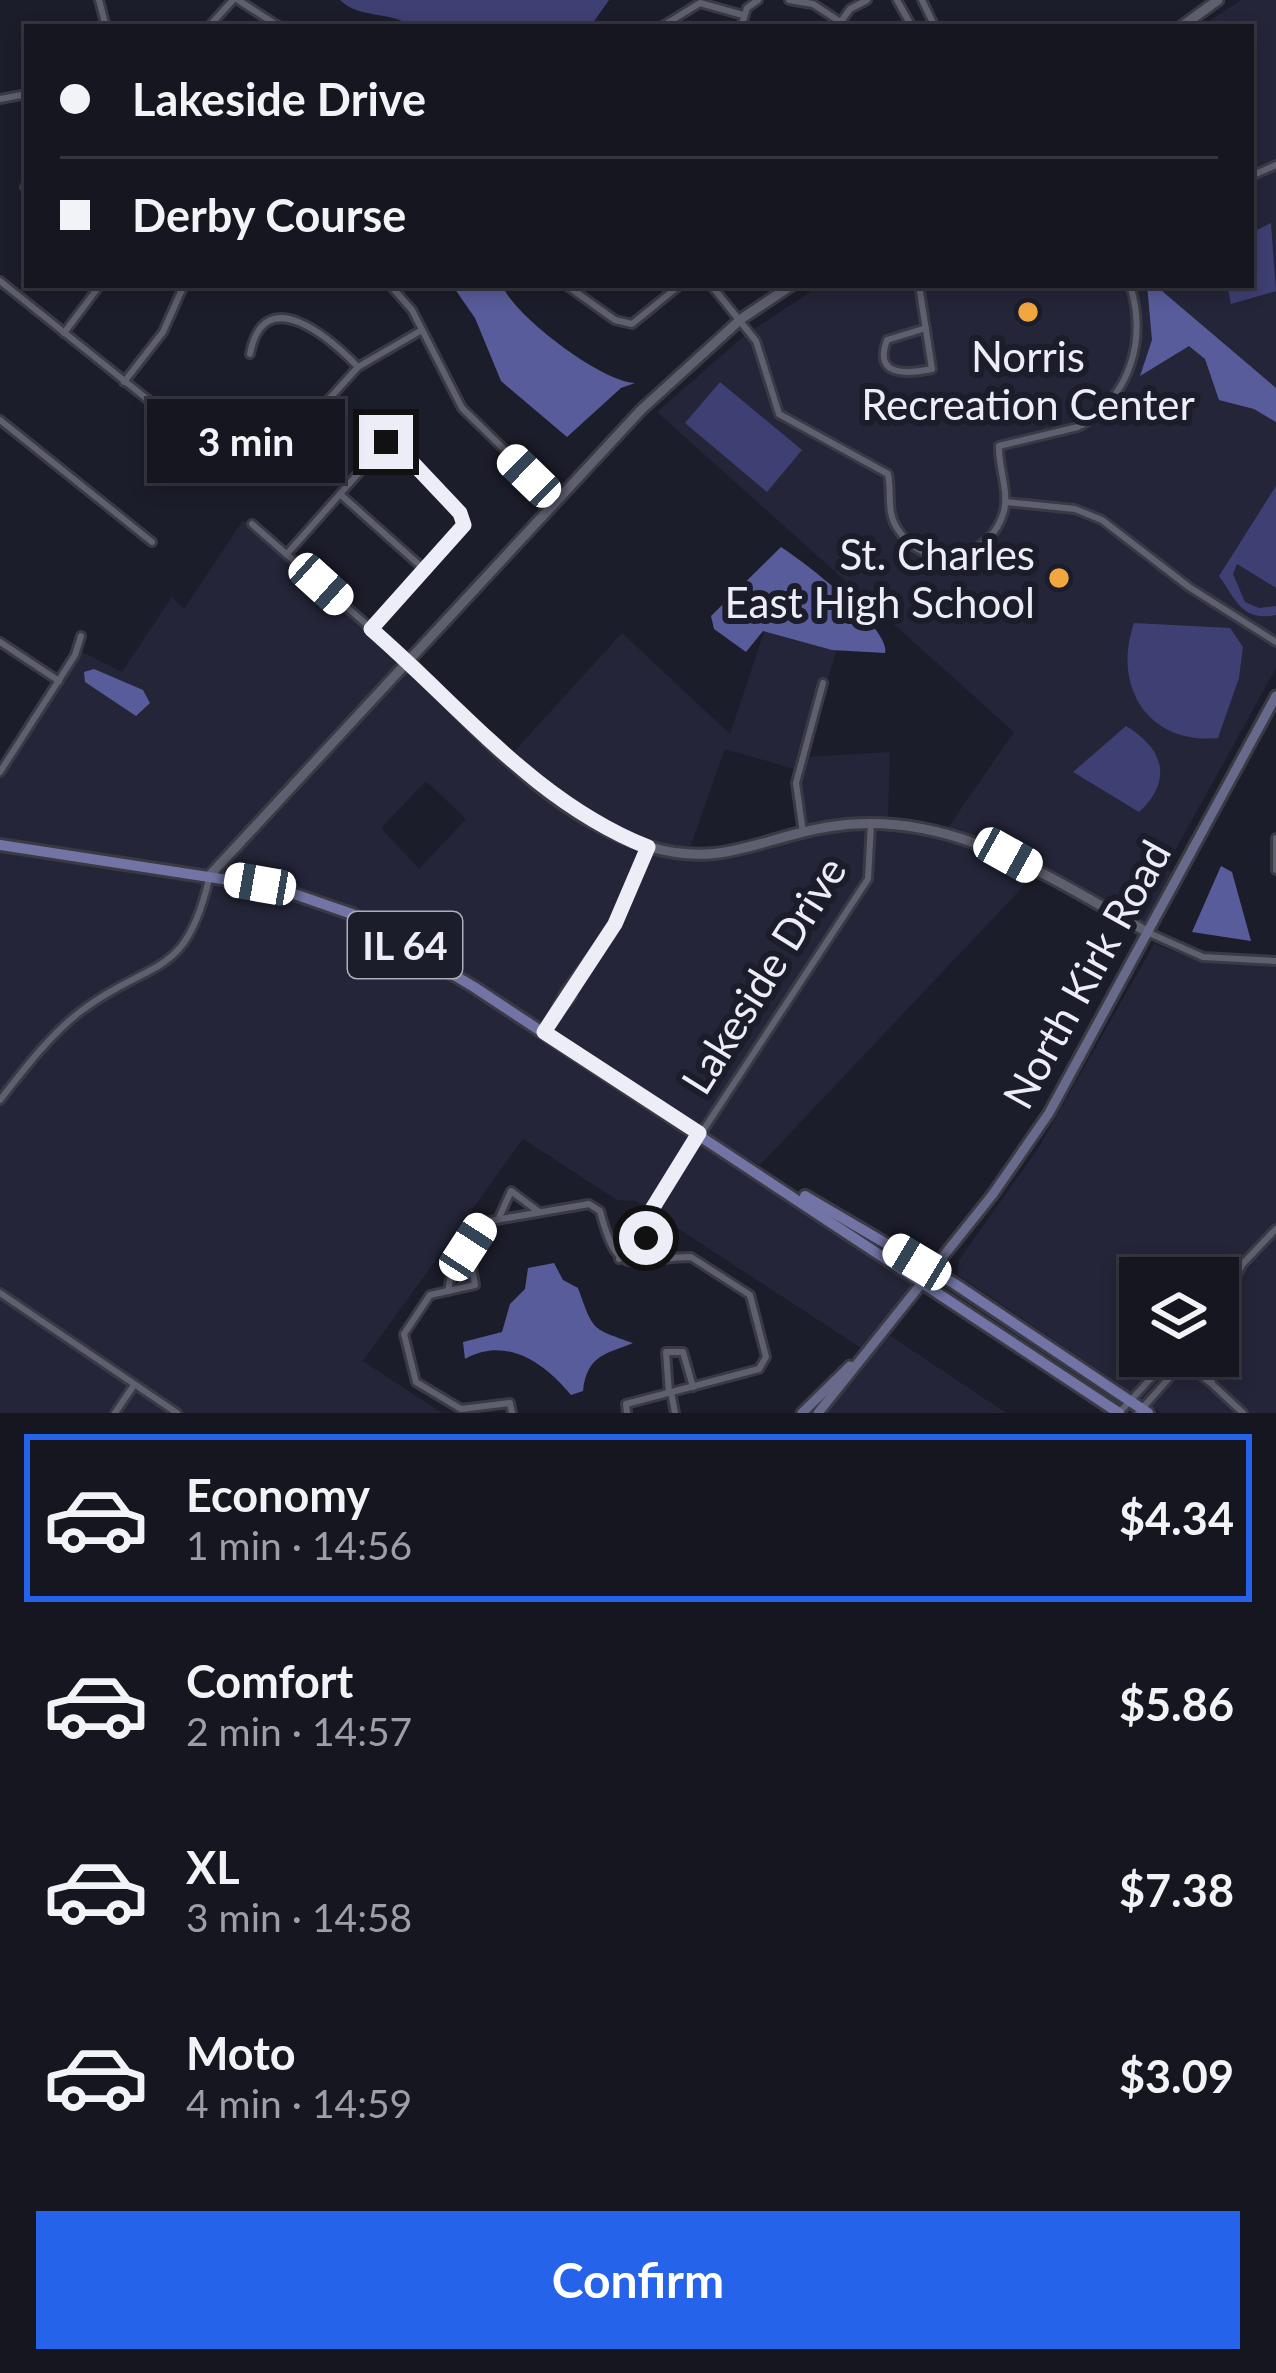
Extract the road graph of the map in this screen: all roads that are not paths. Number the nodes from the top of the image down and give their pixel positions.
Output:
1 (236, 0) edge
2 (758, 0) edge
3 (789, 0) edge
4 (867, 0) edge
5 (1218, 0) edge
6 (253, 3) edge
7 (743, 15) junction
8 (840, 21) edge
9 (212, 23) dead end
10 (277, 24) edge
11 (666, 24) edge
12 (742, 24) edge
13 (1185, 24) edge
14 (0, 281) edge
15 (98, 288) edge
16 (183, 288) edge
17 (393, 288) edge
18 (570, 288) edge
19 (676, 288) edge
20 (714, 288) edge
21 (788, 288) edge
22 (919, 288) edge
23 (1131, 288) edge
24 (741, 319) junction
25 (926, 328) junction
26 (422, 330) junction
27 (64, 333) junction
28 (250, 354) dead end
29 (358, 367) junction
30 (124, 382) junction
31 (0, 420) edge
32 (341, 495) junction
33 (556, 500) junction
34 (1006, 502) junction
35 (252, 524) dead end
36 (152, 542) dead end
37 (287, 554) junction
38 (425, 570) junction
39 (371, 629) junction
40 (80, 636) dead end
41 (0, 642) edge
42 (1276, 642) edge
43 (407, 660) junction
44 (59, 681) junction
45 (824, 683) dead end
46 (1276, 696) edge
47 (0, 772) edge
48 (872, 824) junction
49 (803, 833) junction
50 (1276, 838) edge
51 (0, 845) edge
52 (648, 847) junction
53 (1276, 870) edge
54 (210, 875) junction
55 (1149, 933) junction
56 (1276, 961) edge
57 (544, 1032) junction
58 (0, 1100) edge
59 (699, 1133) junction
60 (540, 1212) junction
61 (649, 1214) junction
62 (498, 1220) junction
63 (1276, 1229) edge
64 (631, 1243) junction
65 (470, 1256) junction
66 (620, 1259) junction
67 (1240, 1267) edge
68 (929, 1277) junction
69 (448, 1291) junction
70 (0, 1293) edge
71 (859, 1359) junction
72 (1152, 1377) edge
73 (1168, 1377) edge
74 (1203, 1377) edge
75 (1211, 1377) edge
76 (1212, 1384) junction
77 (134, 1385) junction
78 (693, 1387) junction
79 (670, 1393) junction
80 (1139, 1409) edge
81 (115, 1413) edge
82 (177, 1413) edge
83 (512, 1413) edge
84 (627, 1413) edge
85 (675, 1413) edge
86 (802, 1413) edge
87 (818, 1413) edge
88 (1119, 1413) edge
89 (1243, 1413) edge

1 - 6 street
1 - 9 street
2 - 7 street
3 - 8 street
4 - 8 street
5 - 13 street
6 - 10 street
7 - 11 street
7 - 12 street
14 - 27 street
15 - 27 street
16 - 30 street
17 - 26 street
18 - 19 street
20 - 24 street
21 - 24 street
22 - 25 street
23 - 34 street
24 - 33 street
24 - 34 street
25 - 25 street
26 - 29 street
26 - 33 street
27 - 30 street
28 - 29 street
29 - 30 street
31 - 36 street
32 - 37 street
32 - 38 street
32 - 38 street
33 - 43 street
34 - 42 street
35 - 37 street
37 - 39 street
38 - 39 street
39 - 43 street
40 - 44 street
41 - 44 street
43 - 52 street
43 - 54 street
44 - 47 street
45 - 49 street
46 - 55 main road, North Kirk Road
48 - 49 street
48 - 55 street
48 - 59 street, Lakeside Drive
49 - 52 street
50 - 53 street
51 - 54 main road, IL 64
52 - 57 street
54 - 57 main road, IL 64
54 - 58 street
55 - 56 street
55 - 68 main road, North Kirk Road
57 - 59 main road, IL 64
59 - 61 street, Lakeside Drive
59 - 68 main road, IL 64
60 - 62 street
60 - 62 street
60 - 66 street
61 - 64 street, Lakeside Drive
61 - 64 street, Lakeside Drive
62 - 65 street
63 - 67 street
64 - 66 street, Lakeside Drive
65 - 69 street
65 - 69 street
66 - 78 street
68 - 71 main road, North Kirk Road
68 - 80 main road, IL 64
68 - 88 main road, IL 64
69 - 83 street
70 - 77 street
71 - 86 main road
71 - 87 main road
72 - 80 street
73 - 80 street
74 - 76 street
75 - 76 street
76 - 89 street
77 - 81 street
77 - 82 street
78 - 79 street
78 - 79 street
79 - 84 street
79 - 85 street
80 - 88 street

